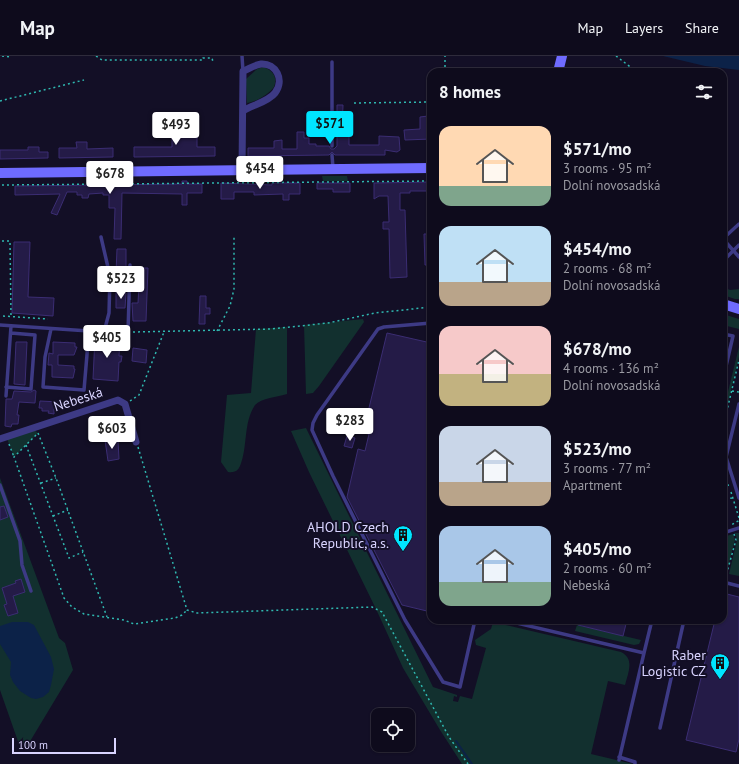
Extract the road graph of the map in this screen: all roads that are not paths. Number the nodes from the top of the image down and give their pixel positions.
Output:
1 (242, 56) edge
2 (562, 56) edge
3 (332, 62) dead end
4 (559, 68) edge
5 (243, 71) junction
6 (243, 111) junction
7 (332, 146) dead end
8 (332, 155) dead end
9 (427, 168) edge
10 (333, 169) junction
11 (242, 170) junction
12 (0, 173) edge
13 (739, 224) edge
14 (727, 235) dead end
15 (101, 237) dead end
16 (727, 244) edge
17 (739, 245) edge
18 (734, 250) junction
19 (727, 257) edge
20 (739, 257) edge
21 (130, 265) dead end
22 (727, 305) edge
23 (739, 309) edge
24 (427, 323) edge
25 (0, 325) edge
26 (11, 326) junction
27 (51, 329) junction
28 (89, 331) junction
29 (104, 332) junction
30 (11, 333) junction
31 (727, 335) edge
32 (729, 352) joint
33 (727, 359) edge
34 (6, 387) junction
35 (6, 396) dead end
36 (739, 404) edge
37 (3, 438) edge
38 (136, 442) road end
39 (727, 453) edge
40 (727, 460) edge
41 (0, 485) edge
42 (739, 498) edge
43 (739, 528) edge
44 (727, 532) edge
45 (727, 583) edge
46 (739, 586) edge
47 (31, 590) dead end
48 (475, 624) edge
49 (521, 624) edge
50 (651, 624) edge
51 (683, 624) edge
52 (644, 653) junction
53 (660, 728) dead end
54 (635, 764) edge

1 - 5 lane
2 - 4 main road
3 - 7 lane
5 - 6 street
5 - 6 street
6 - 11 street
8 - 10 lane
9 - 10 main road
10 - 11 main road
11 - 12 main road
13 - 14 lane
15 - 29 lane
16 - 18 lane
17 - 18 lane
18 - 19 lane
18 - 20 lane
21 - 29 lane
22 - 23 main road
24 - 48 lane
25 - 26 lane
26 - 27 lane
26 - 30 lane
27 - 28 lane
27 - 28 lane
28 - 29 lane
30 - 34 lane
30 - 34 lane
31 - 32 lane
32 - 33 lane
34 - 35 lane
36 - 39 lane
37 - 38 street, Nebeská
40 - 42 lane
41 - 47 lane
43 - 44 lane
45 - 46 lane
49 - 52 lane
50 - 52 lane
51 - 53 lane
52 - 54 lane

